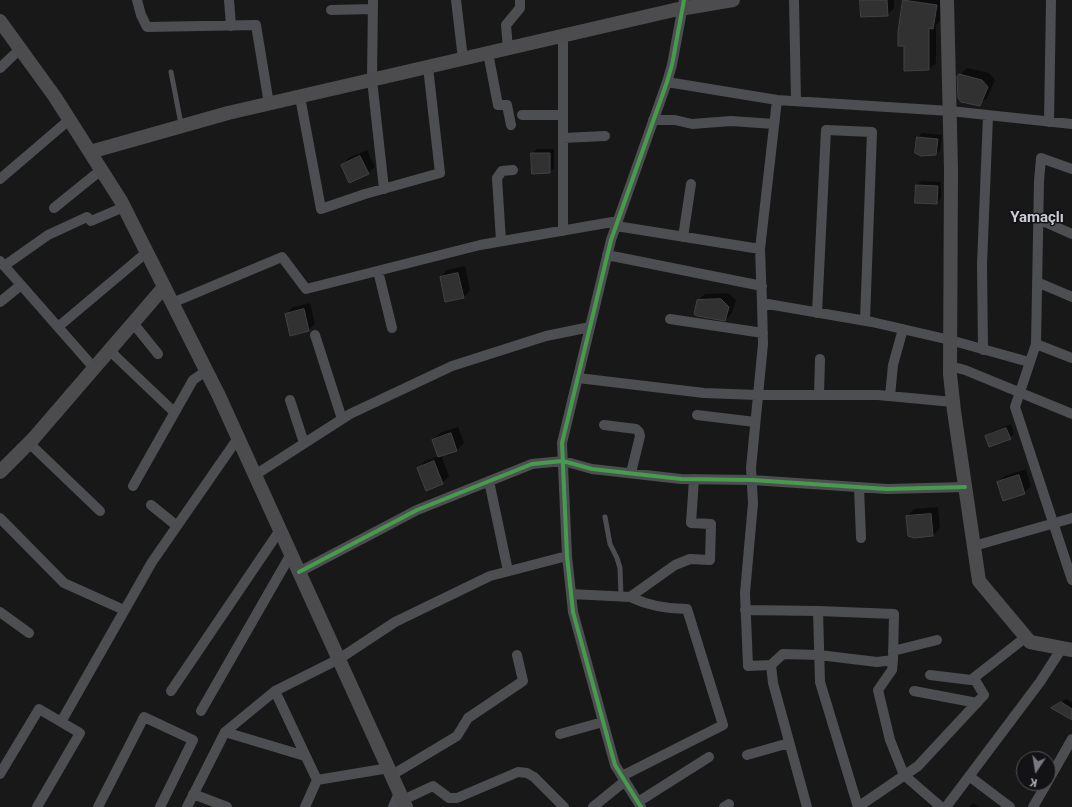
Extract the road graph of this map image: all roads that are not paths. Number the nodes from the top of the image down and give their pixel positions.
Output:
1 (137, 0) edge
2 (229, 0) edge
3 (456, 0) edge
4 (520, 0) edge
5 (733, 0) edge
6 (794, 0) edge
7 (947, 0) edge
8 (1051, 0) edge
9 (683, 4) edge
10 (373, 5) edge
11 (331, 10) dead end
12 (0, 21) edge
13 (231, 26) junction
14 (563, 36) junction
15 (20, 49) junction
16 (508, 49) junction
17 (488, 53) junction
18 (463, 59) junction
19 (428, 67) junction
20 (0, 68) edge
21 (171, 72) dead end
22 (372, 80) junction
23 (667, 82) junction
24 (300, 97) junction
25 (776, 100) junction
26 (796, 101) junction
27 (270, 104) junction
28 (950, 111) junction
29 (563, 114) junction
30 (522, 115) dead end
31 (988, 116) junction
32 (69, 120) junction
33 (653, 120) junction
34 (1049, 122) junction
35 (774, 124) junction
36 (1072, 124) edge
37 (181, 125) junction
38 (511, 125) dead end
39 (604, 136) dead end
40 (563, 138) junction
41 (90, 152) junction
42 (1072, 169) edge
43 (101, 170) junction
44 (513, 170) dead end
45 (0, 179) edge
46 (691, 184) dead end
47 (384, 189) junction
48 (124, 207) junction
49 (54, 208) dead end
50 (1038, 219) junction
51 (617, 224) junction
52 (563, 231) junction
53 (1072, 234) edge
54 (683, 237) junction
55 (501, 241) junction
56 (760, 249) junction
57 (147, 252) junction
58 (607, 255) junction
59 (2, 263) edge
60 (378, 271) junction
61 (1037, 282) junction
62 (21, 285) junction
63 (762, 286) junction
64 (164, 287) junction
65 (1072, 297) edge
66 (0, 302) edge
67 (172, 303) junction
68 (762, 303) junction
69 (817, 312) junction
70 (670, 320) dead end
71 (865, 320) junction
72 (133, 323) junction
73 (58, 327) junction
74 (590, 327) junction
75 (392, 328) dead end
76 (903, 329) junction
77 (763, 333) junction
78 (315, 335) dead end
79 (950, 340) junction
80 (1036, 344) junction
81 (109, 350) junction
82 (983, 350) junction
83 (158, 354) dead end
84 (1072, 358) edge
85 (820, 359) dead end
86 (1029, 362) junction
87 (950, 366) junction
88 (94, 368) junction
89 (206, 371) junction
90 (578, 378) junction
91 (1019, 393) junction
92 (757, 395) junction
93 (819, 395) junction
94 (890, 396) junction
95 (290, 400) dead end
96 (953, 402) junction
97 (174, 412) junction
98 (1072, 414) edge
99 (698, 415) dead end
100 (342, 419) junction
101 (755, 422) junction
102 (604, 425) dead end
103 (238, 438) junction
104 (29, 443) junction
105 (304, 443) junction
106 (563, 461) junction
107 (0, 472) edge
108 (631, 473) junction
109 (255, 475) junction
110 (694, 479) junction
111 (752, 480) junction
112 (489, 481) junction
113 (132, 486) dead end
114 (859, 487) junction
115 (965, 487) junction
116 (151, 505) dead end
117 (100, 511) dead end
118 (605, 517) dead end
119 (0, 518) edge
120 (1072, 518) edge
121 (1053, 523) junction
122 (177, 526) junction
123 (280, 530) junction
124 (861, 538) dead end
125 (974, 546) junction
126 (291, 554) junction
127 (567, 556) junction
128 (508, 571) junction
129 (299, 572) junction
130 (1072, 580) edge
131 (571, 594) junction
132 (626, 597) junction
133 (124, 610) junction
134 (745, 610) junction
135 (818, 611) junction
136 (0, 612) edge
137 (29, 633) dead end
138 (1026, 637) junction
139 (937, 640) dead end
140 (1067, 649) edge
141 (517, 655) dead end
142 (819, 655) junction
143 (893, 655) junction
144 (339, 659) junction
145 (771, 665) junction
146 (930, 674) dead end
147 (974, 678) junction
148 (171, 691) dead end
149 (275, 691) junction
150 (914, 691) dead end
151 (977, 703) junction
152 (200, 712) dead end
153 (61, 722) junction
154 (604, 722) junction
155 (225, 732) junction
156 (560, 734) dead end
157 (1072, 739) edge
158 (789, 743) junction
159 (747, 755) dead end
160 (306, 756) junction
161 (709, 757) dead end
162 (1056, 767) edge
163 (390, 772) junction
164 (0, 774) edge
165 (904, 775) junction
166 (969, 776) junction
167 (624, 779) junction
168 (317, 780) junction
169 (1042, 791) edge
170 (193, 794) junction
171 (400, 802) edge
172 (639, 804) edge
173 (36, 807) edge
174 (98, 807) edge
175 (160, 807) edge
176 (187, 807) edge
177 (227, 807) edge
178 (305, 807) edge
179 (564, 807) edge
180 (593, 807) edge
181 (807, 807) edge
182 (858, 807) edge
183 (941, 807) edge
184 (946, 807) edge
185 (1010, 807) edge
186 (1033, 807) edge

1 - 13 street
2 - 13 street
3 - 18 street
4 - 16 street
5 - 9 main road
6 - 26 street
7 - 28 main road
8 - 34 street
9 - 14 main road
9 - 23 street
10 - 11 street
10 - 22 street
12 - 15 main road
13 - 27 street
14 - 16 main road
14 - 29 street
15 - 20 street
15 - 32 main road
16 - 17 main road
17 - 18 main road
17 - 38 street
18 - 19 main road
19 - 22 main road
19 - 47 street
21 - 37 lane
22 - 24 main road
22 - 47 street
23 - 25 street
23 - 33 street
24 - 27 main road
24 - 47 street
25 - 26 street
25 - 35 street
26 - 28 street
27 - 37 main road
28 - 31 street
28 - 79 main road
29 - 30 street
29 - 40 street
31 - 34 street
31 - 82 street
32 - 41 main road
32 - 45 street
33 - 35 street
33 - 51 street
34 - 36 street
35 - 56 street
37 - 41 main road
39 - 40 street
40 - 52 street
41 - 43 main road
42 - 50 street
43 - 48 main road
43 - 49 street
44 - 55 street
46 - 54 street
48 - 57 main road
48 - 59 street
50 - 53 street
50 - 61 street
51 - 52 street
51 - 54 street
51 - 58 street
52 - 55 street
54 - 56 street
55 - 60 street
56 - 63 street
57 - 64 main road
57 - 73 street
58 - 63 street
58 - 74 street
59 - 62 street
60 - 67 street
60 - 75 street
61 - 65 street
61 - 80 street
62 - 66 street
62 - 73 street
63 - 68 street
64 - 67 main road
64 - 72 main road
67 - 89 main road
68 - 69 street
68 - 77 street
69 - 71 street
69 - 71 street
70 - 77 street
71 - 76 street
72 - 81 main road
72 - 83 street
73 - 88 street
74 - 90 street
74 - 100 street
76 - 79 street
76 - 94 street
77 - 92 street
78 - 100 street
79 - 82 street
79 - 87 main road
80 - 84 street
80 - 86 street
81 - 88 main road
81 - 97 street
82 - 86 street
85 - 93 street
86 - 91 street
87 - 91 street
87 - 96 main road
88 - 104 main road
89 - 97 street
89 - 103 main road
90 - 92 street
90 - 106 street
91 - 98 street
91 - 121 street
92 - 93 street
92 - 101 street
93 - 94 street
94 - 96 street
95 - 105 street
96 - 115 main road
97 - 113 street
99 - 101 street
100 - 105 street
101 - 111 street
102 - 108 street
103 - 109 main road
103 - 122 street
104 - 107 main road
104 - 117 street
105 - 109 street
106 - 108 street
106 - 112 street
106 - 127 street
108 - 110 street
109 - 123 main road
110 - 111 street
110 - 132 street
111 - 114 street
111 - 134 street
112 - 128 street
112 - 129 street
114 - 115 street
114 - 124 street
115 - 125 main road
116 - 122 street
118 - 132 lane
119 - 133 street
120 - 121 street
121 - 125 street
121 - 130 street
122 - 133 street
123 - 126 main road
123 - 148 street
125 - 138 main road
126 - 129 main road
126 - 152 street
127 - 128 street
127 - 131 street
128 - 144 street
129 - 144 main road
131 - 132 street
131 - 154 street
132 - 167 street
133 - 153 street
134 - 135 street
134 - 145 street
135 - 142 street
135 - 143 street
136 - 137 street
138 - 140 main road
138 - 147 street
139 - 143 street
140 - 166 street
141 - 163 street
142 - 143 street
142 - 145 street
142 - 182 street
143 - 165 street
144 - 149 street
144 - 163 main road
145 - 158 street
146 - 147 street
147 - 151 street
149 - 155 street
149 - 160 street
150 - 151 street
151 - 165 street
153 - 164 street
153 - 173 street
154 - 156 street
154 - 167 street
155 - 160 street
155 - 170 street
157 - 162 street
158 - 159 street
158 - 181 street
160 - 168 street
161 - 172 street
163 - 168 street
163 - 171 main road
165 - 182 street
165 - 183 street
166 - 184 street
166 - 185 street
167 - 172 street
167 - 180 street
168 - 178 street
169 - 186 street
170 - 176 street
170 - 177 street
171 - 179 street
174 - 175 street

